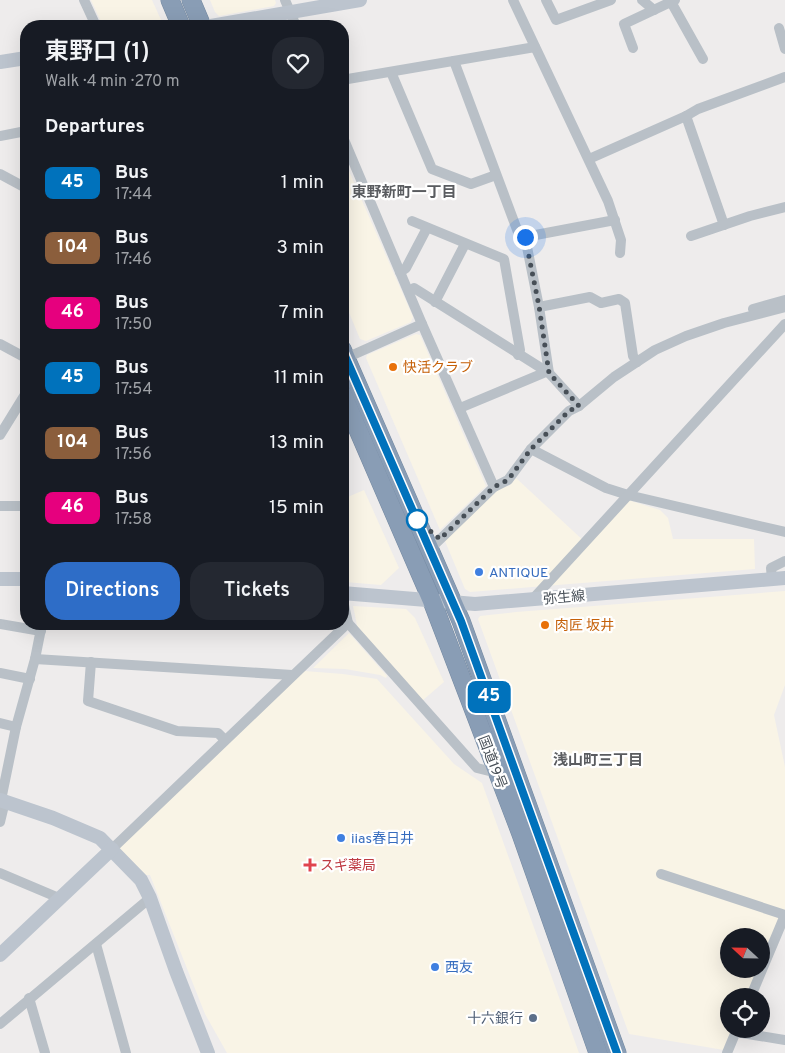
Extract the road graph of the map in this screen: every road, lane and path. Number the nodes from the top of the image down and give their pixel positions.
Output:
1 (84, 0) edge
2 (170, 0) edge
3 (191, 0) edge
4 (360, 0) edge
5 (513, 0) edge
6 (546, 0) edge
7 (611, 0) edge
8 (642, 0) edge
9 (672, 1) edge
10 (287, 6) edge
11 (654, 10) junction
12 (93, 20) edge
13 (178, 20) edge
14 (199, 20) edge
15 (234, 20) edge
16 (293, 20) edge
17 (779, 28) dead end
18 (535, 47) junction
19 (633, 48) dead end
20 (785, 49) edge
21 (20, 59) edge
22 (703, 59) dead end
23 (454, 61) junction
24 (0, 62) edge
25 (390, 72) junction
26 (785, 77) edge
27 (349, 79) edge
28 (686, 116) junction
29 (20, 132) edge
30 (0, 136) edge
31 (349, 152) edge
32 (590, 159) junction
33 (0, 174) edge
34 (496, 175) junction
35 (20, 185) edge
36 (785, 207) edge
37 (615, 220) junction
38 (412, 221) dead end
39 (724, 225) junction
40 (427, 228) junction
41 (691, 236) dead end
42 (525, 237) junction
43 (465, 244) junction
44 (620, 253) dead end
45 (400, 272) junction
46 (408, 291) junction
47 (785, 300) edge
48 (435, 302) junction
49 (539, 306) junction
50 (785, 307) edge
51 (422, 324) junction
52 (785, 324) edge
53 (0, 344) edge
54 (349, 351) edge
55 (20, 355) edge
56 (518, 355) junction
57 (635, 359) junction
58 (349, 364) edge
59 (547, 372) junction
60 (20, 403) edge
61 (579, 406) junction
62 (460, 408) junction
63 (349, 409) edge
64 (0, 435) edge
65 (531, 449) junction
66 (494, 487) junction
67 (628, 495) junction
68 (0, 506) edge
69 (20, 506) edge
70 (785, 532) edge
71 (430, 549) junction
72 (785, 561) edge
73 (0, 578) edge
74 (20, 579) edge
75 (778, 579) edge
76 (349, 595) edge
77 (532, 600) junction
78 (432, 601) junction
79 (453, 602) junction
80 (0, 624) edge
81 (349, 624) edge
82 (20, 625) edge
83 (41, 630) edge
84 (340, 630) edge
85 (36, 659) junction
86 (91, 662) junction
87 (0, 673) edge
88 (292, 675) junction
89 (30, 679) junction
90 (0, 724) edge
91 (16, 726) junction
92 (225, 740) junction
93 (497, 773) junction
94 (2, 800) edge
95 (0, 822) edge
96 (112, 849) junction
97 (0, 873) edge
98 (661, 874) dead end
99 (59, 898) junction
100 (150, 898) junction
101 (785, 915) edge
102 (96, 944) junction
103 (0, 955) edge
104 (754, 988) edge
105 (29, 998) junction
106 (0, 1024) edge
107 (203, 1037) junction
108 (770, 1037) edge
109 (734, 1038) edge
110 (785, 1040) edge
111 (46, 1053) edge
112 (126, 1053) edge
113 (208, 1053) edge
114 (214, 1053) edge
115 (598, 1053) edge
116 (617, 1053) edge
117 (727, 1053) edge

1 - 12 street
2 - 13 highway
3 - 14 highway
4 - 10 street
5 - 18 street
6 - 7 street
8 - 11 street
9 - 11 street
9 - 22 street
10 - 15 street
10 - 16 street
11 - 19 street
17 - 20 street
18 - 23 street
18 - 32 street
21 - 24 street
23 - 25 street
23 - 34 street
25 - 27 street
25 - 34 street
26 - 28 street
28 - 32 street
28 - 39 street
29 - 30 street
31 - 45 street
32 - 37 street
33 - 35 street
34 - 42 street
36 - 39 street
37 - 42 street
37 - 44 street
38 - 40 street
39 - 41 street
40 - 43 street
40 - 45 street
42 - 49 street
43 - 48 street
43 - 56 street
45 - 46 street
46 - 48 street
46 - 51 street
47 - 57 street
48 - 56 street
49 - 57 street
49 - 59 street
50 - 57 street
51 - 54 street
51 - 62 street
52 - 67 street
53 - 55 street
56 - 59 street
57 - 61 street
58 - 71 highway, 国道19号
59 - 61 street
59 - 62 street
60 - 64 street
61 - 65 street
62 - 66 street
63 - 78 highway, 国道19号
65 - 66 street
65 - 67 street
66 - 71 street
67 - 70 street
67 - 77 street
68 - 69 street
71 - 79 highway, 国道19号
72 - 75 street
73 - 74 street
75 - 77 street, 弥生線
76 - 78 street, 弥生線
77 - 79 street, 弥生線
78 - 79 street, 弥生線
78 - 93 highway, 国道19号
79 - 116 highway, 国道19号
80 - 82 street
81 - 93 street
83 - 85 street
84 - 88 street
85 - 86 street
85 - 89 street
86 - 88 street
86 - 92 street
87 - 89 street
88 - 92 street
89 - 91 street
90 - 91 street
91 - 94 street
92 - 96 street
93 - 115 highway, 国道19号
94 - 95 street
94 - 96 street
96 - 99 street
96 - 100 street
97 - 99 street
98 - 101 street
99 - 103 street
100 - 102 street
100 - 107 street
101 - 104 street
102 - 105 street
102 - 112 street
105 - 106 street
105 - 111 street
107 - 113 street
107 - 114 street
108 - 110 street
109 - 117 street

